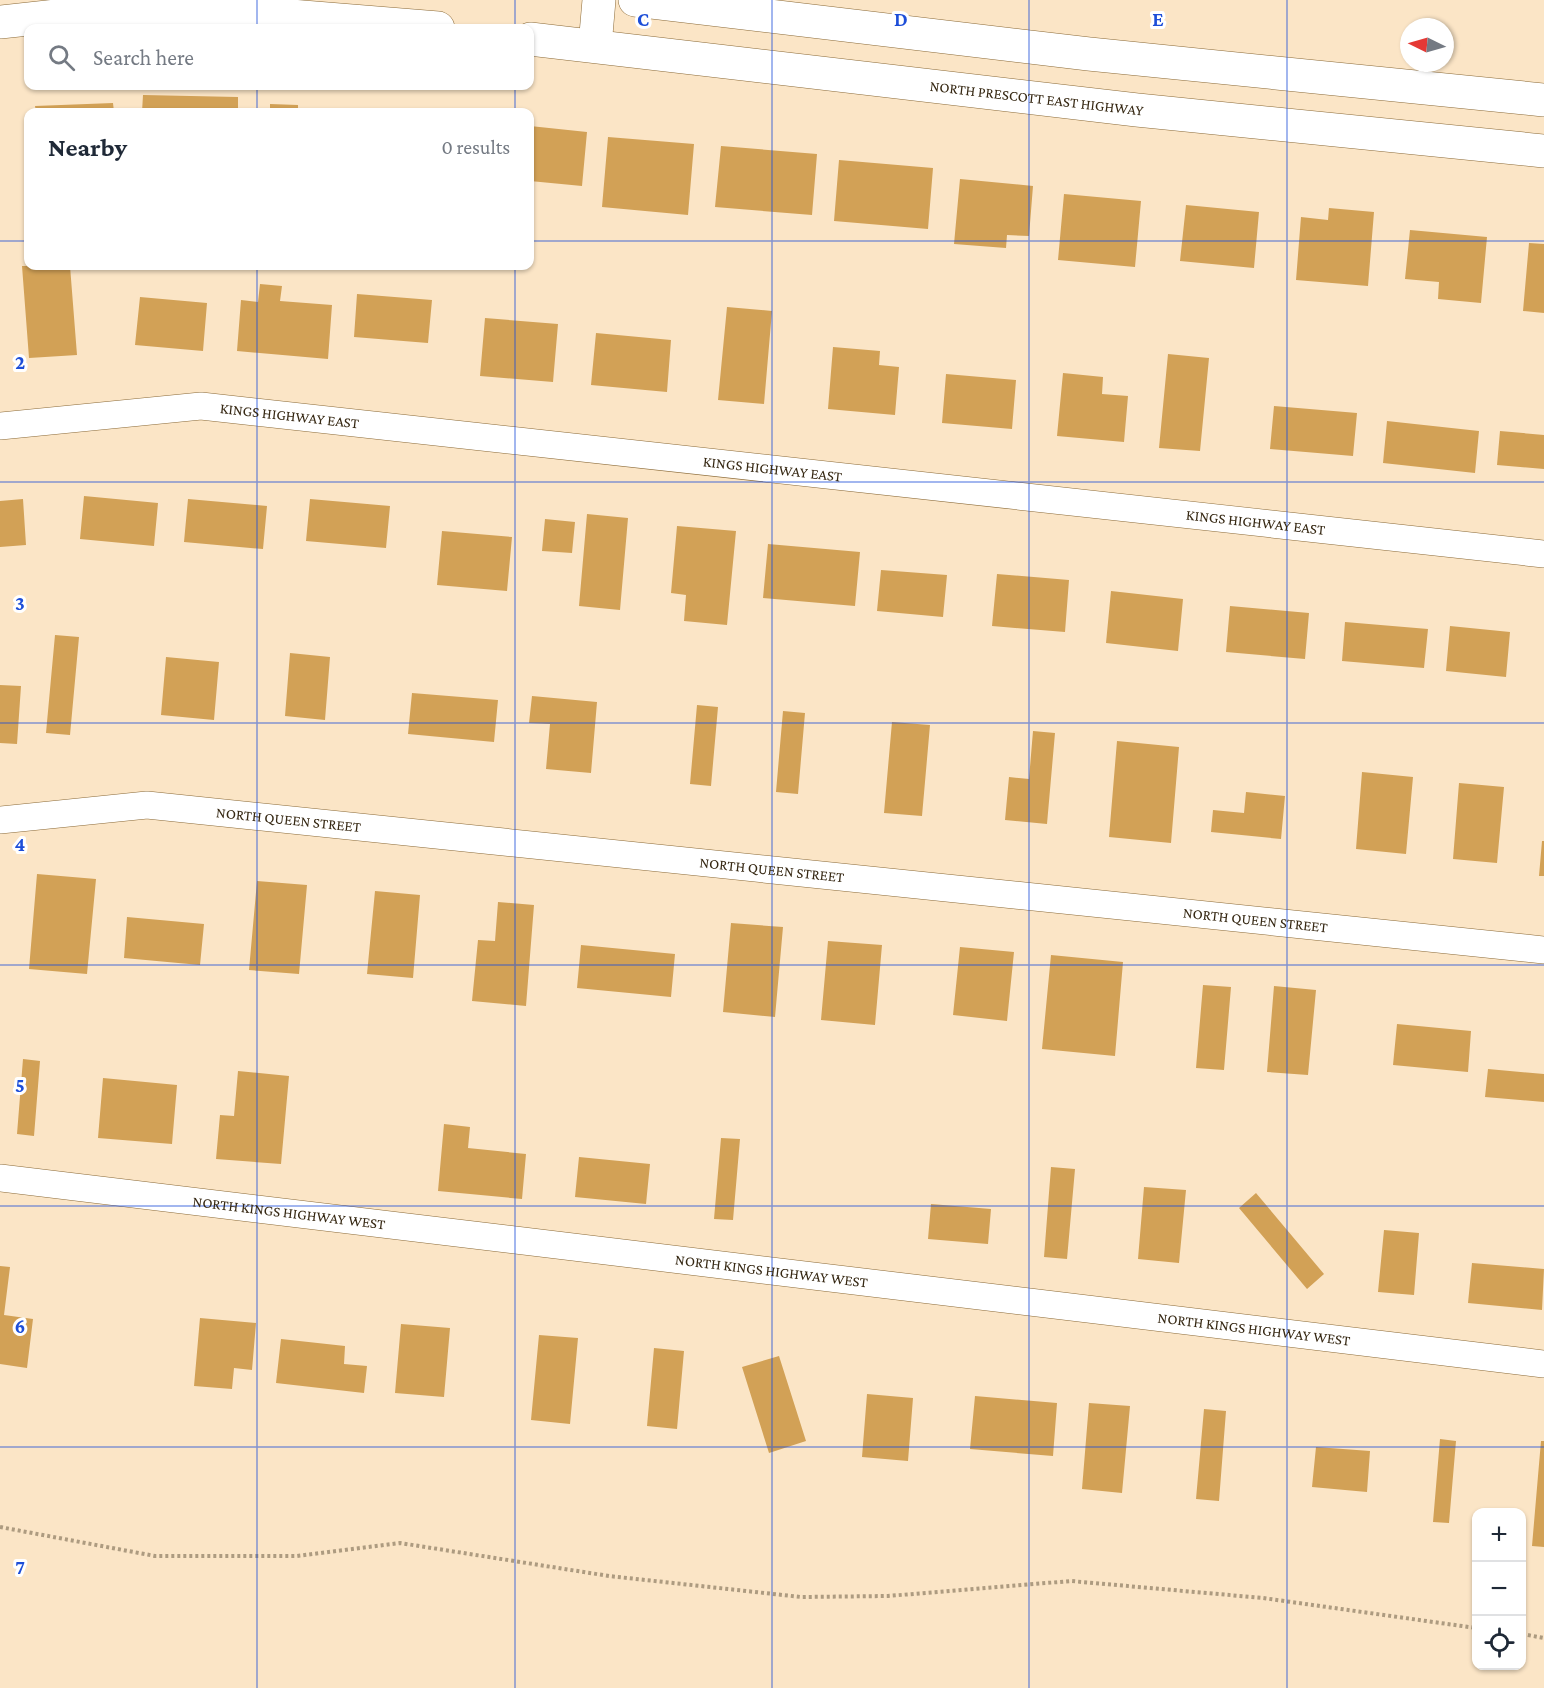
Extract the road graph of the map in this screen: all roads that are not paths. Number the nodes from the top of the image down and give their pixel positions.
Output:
1 (599, 0) edge
2 (635, 0) edge
3 (0, 22) edge
4 (389, 24) edge
5 (534, 39) edge
6 (595, 46) junction
7 (1544, 100) edge
8 (1544, 151) edge
9 (0, 426) edge
10 (1544, 554) edge
11 (0, 820) edge
12 (1544, 950) edge
13 (0, 1178) edge
14 (1544, 1364) edge

1 - 6 street
2 - 7 street
3 - 4 street
5 - 6 street, NORTH PRESCOTT EAST HIGHWAY
6 - 8 street, NORTH PRESCOTT EAST HIGHWAY
9 - 10 street, KINGS HIGHWAY EAST
11 - 12 street, NORTH QUEEN STREET
13 - 14 street, NORTH KINGS HIGHWAY WEST

